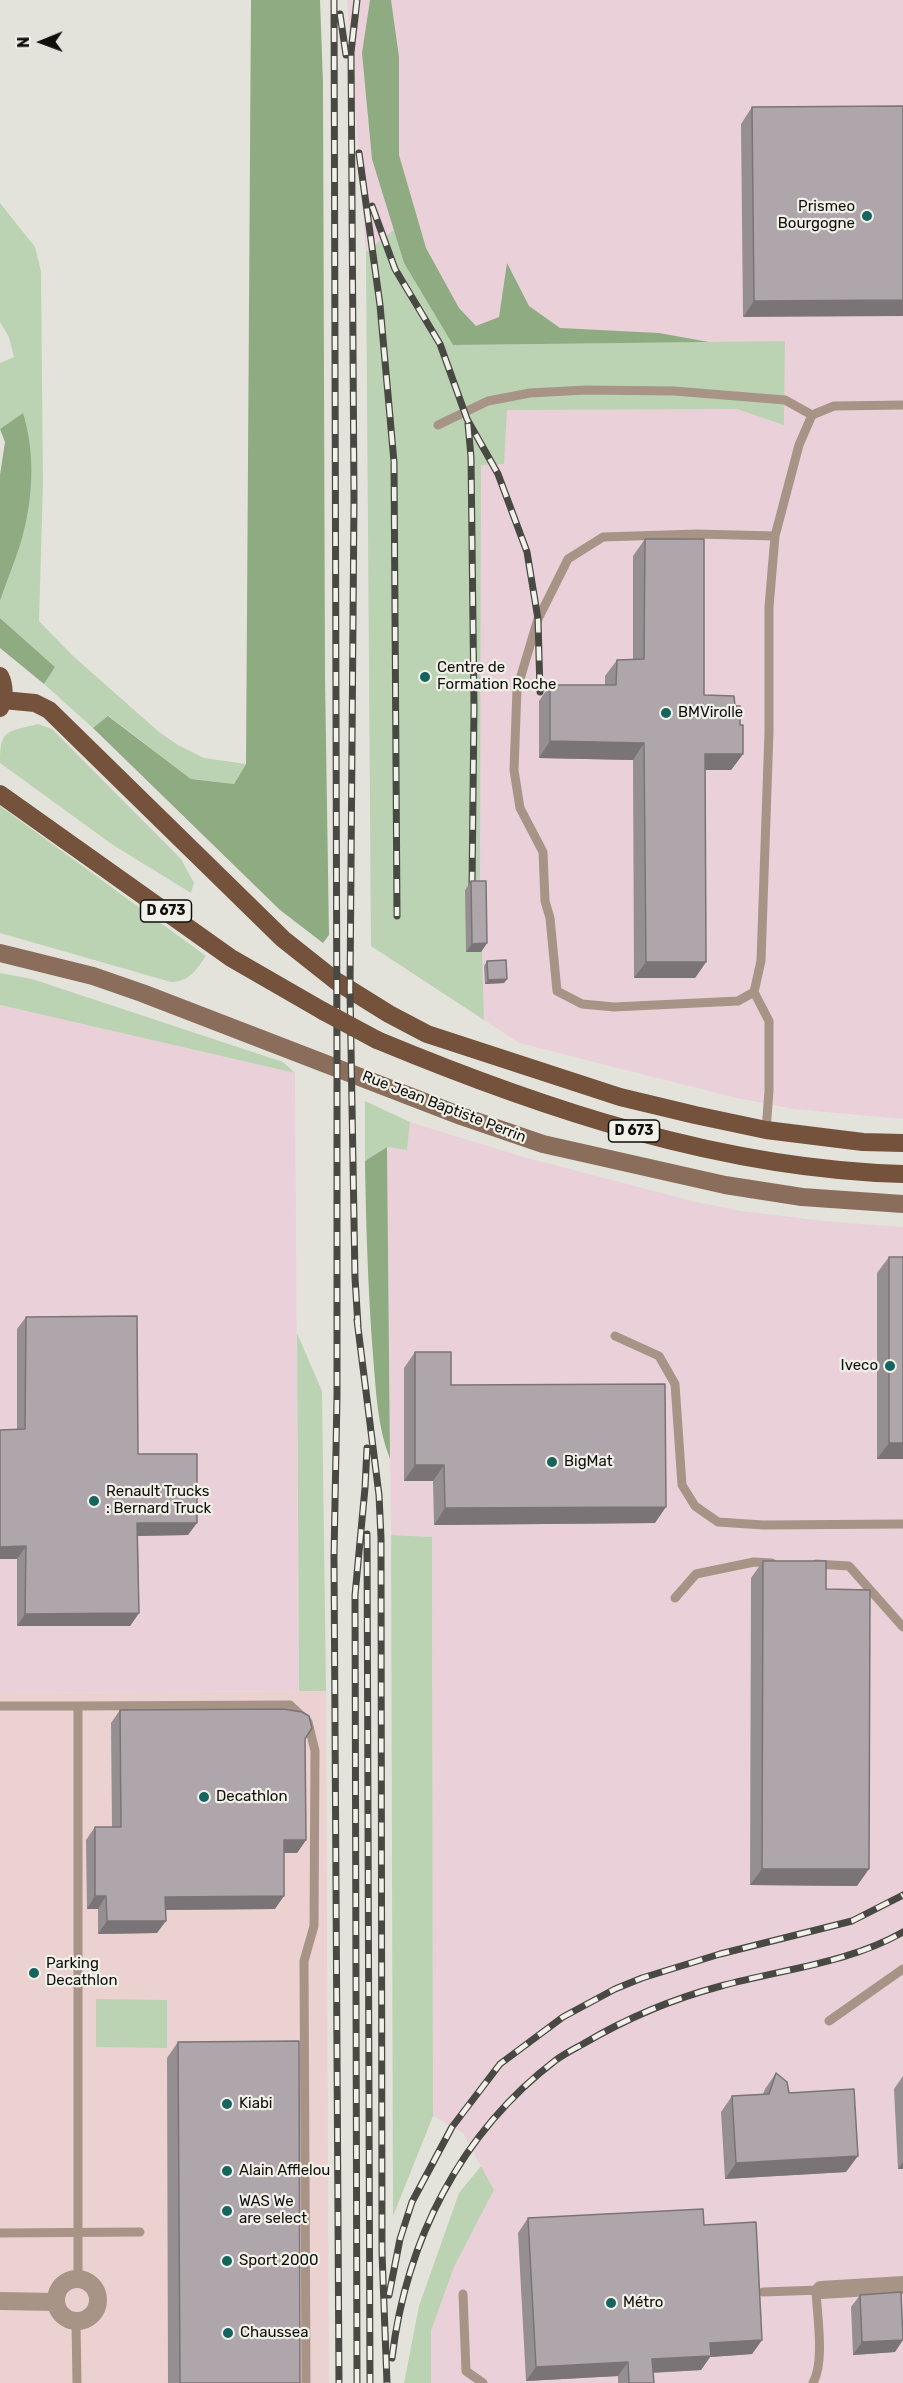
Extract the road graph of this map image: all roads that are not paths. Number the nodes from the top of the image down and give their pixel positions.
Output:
1 (903, 405) edge
2 (812, 415) junction
3 (438, 425) dead end
4 (775, 536) junction
5 (0, 676) edge
6 (2, 704) edge
7 (7, 798) edge
8 (0, 952) edge
9 (754, 992) junction
10 (766, 1130) junction
11 (903, 1143) edge
12 (903, 1174) edge
13 (903, 1204) edge
14 (615, 1336) dead end
15 (903, 1524) edge
16 (778, 1563) edge
17 (802, 1564) edge
18 (675, 1598) dead end
19 (903, 1627) edge
20 (0, 1706) edge
21 (78, 1706) junction
22 (903, 1969) edge
23 (829, 2021) dead end
24 (78, 2232) junction
25 (140, 2232) dead end
26 (0, 2233) edge
27 (78, 2278) junction
28 (903, 2285) edge
29 (818, 2290) junction
30 (763, 2292) dead end
31 (463, 2294) dead end
32 (0, 2301) edge
33 (56, 2302) junction
34 (76, 2322) junction
35 (77, 2383) edge
36 (306, 2383) edge
37 (483, 2383) edge
38 (813, 2383) edge

1 - 2 lane
2 - 3 lane
2 - 4 lane
4 - 9 lane
4 - 9 lane
5 - 6 main road
6 - 10 main road
7 - 12 main road, D 673, bridge
8 - 13 main road, Rue Jean Baptiste Perrin
9 - 10 lane
10 - 11 main road
14 - 15 lane
16 - 18 lane
17 - 19 lane
20 - 21 lane
21 - 24 lane
21 - 36 lane
22 - 23 lane
24 - 25 lane
24 - 26 lane
24 - 27 lane
27 - 33 street
27 - 34 street
28 - 29 street
29 - 30 lane
29 - 38 lane
31 - 37 lane
32 - 33 street
33 - 34 street
34 - 35 lane

